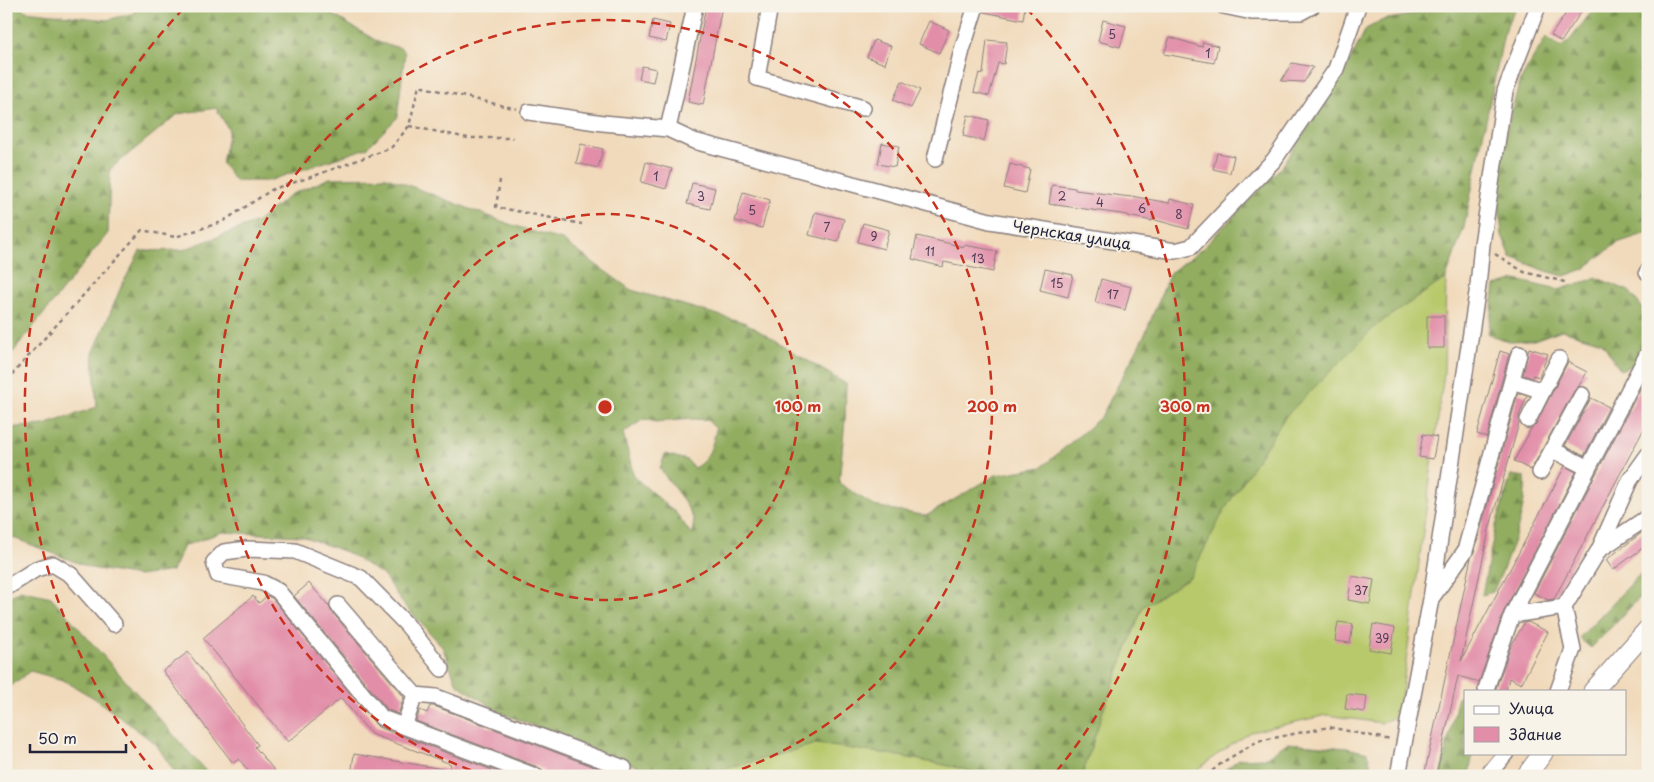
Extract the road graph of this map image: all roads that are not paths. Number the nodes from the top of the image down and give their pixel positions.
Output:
1 (695, 6) edge
2 (770, 6) edge
3 (976, 6) edge
4 (1224, 6) edge
5 (1312, 6) edge
6 (1358, 6) edge
7 (1539, 7) edge
8 (863, 108) dead end
9 (529, 112) road end
10 (668, 129) junction
11 (935, 159) dead end
12 (1648, 353) edge
13 (1519, 354) dead end
14 (1560, 359) dead end
15 (1512, 381) junction
16 (1543, 391) junction
17 (1582, 395) dead end
18 (1528, 420) dead end
19 (1553, 450) junction
20 (1648, 455) edge
21 (1588, 468) junction
22 (1540, 472) dead end
23 (1648, 517) edge
24 (1599, 550) junction
25 (6, 588) edge
26 (1431, 599) junction
27 (338, 605) dead end
28 (1564, 607) junction
29 (1512, 615) junction
30 (114, 624) dead end
31 (1648, 629) edge
32 (442, 669) dead end
33 (1486, 689) dead end
34 (1558, 690) edge
35 (1594, 690) edge
36 (415, 695) junction
37 (404, 726) junction
38 (1505, 754) edge
39 (1542, 754) edge
40 (624, 768) dead end
41 (534, 776) edge
42 (1398, 776) edge
43 (1487, 776) edge
44 (1526, 776) edge

1 - 10 street
2 - 8 street
3 - 11 street
4 - 5 street
6 - 10 street, Чернская улица
7 - 26 street
9 - 10 street, Чернская улица
12 - 21 street
13 - 15 street
14 - 16 street
15 - 16 street
15 - 26 street
16 - 18 street
17 - 19 street
19 - 21 street
19 - 22 street
20 - 24 street
21 - 29 street
23 - 24 street
24 - 28 street
25 - 30 street
26 - 42 street
27 - 36 street
28 - 29 street
28 - 34 street
29 - 33 street
31 - 35 main road
32 - 37 street
36 - 37 street
36 - 40 street
37 - 41 street
38 - 43 street
39 - 44 main road

